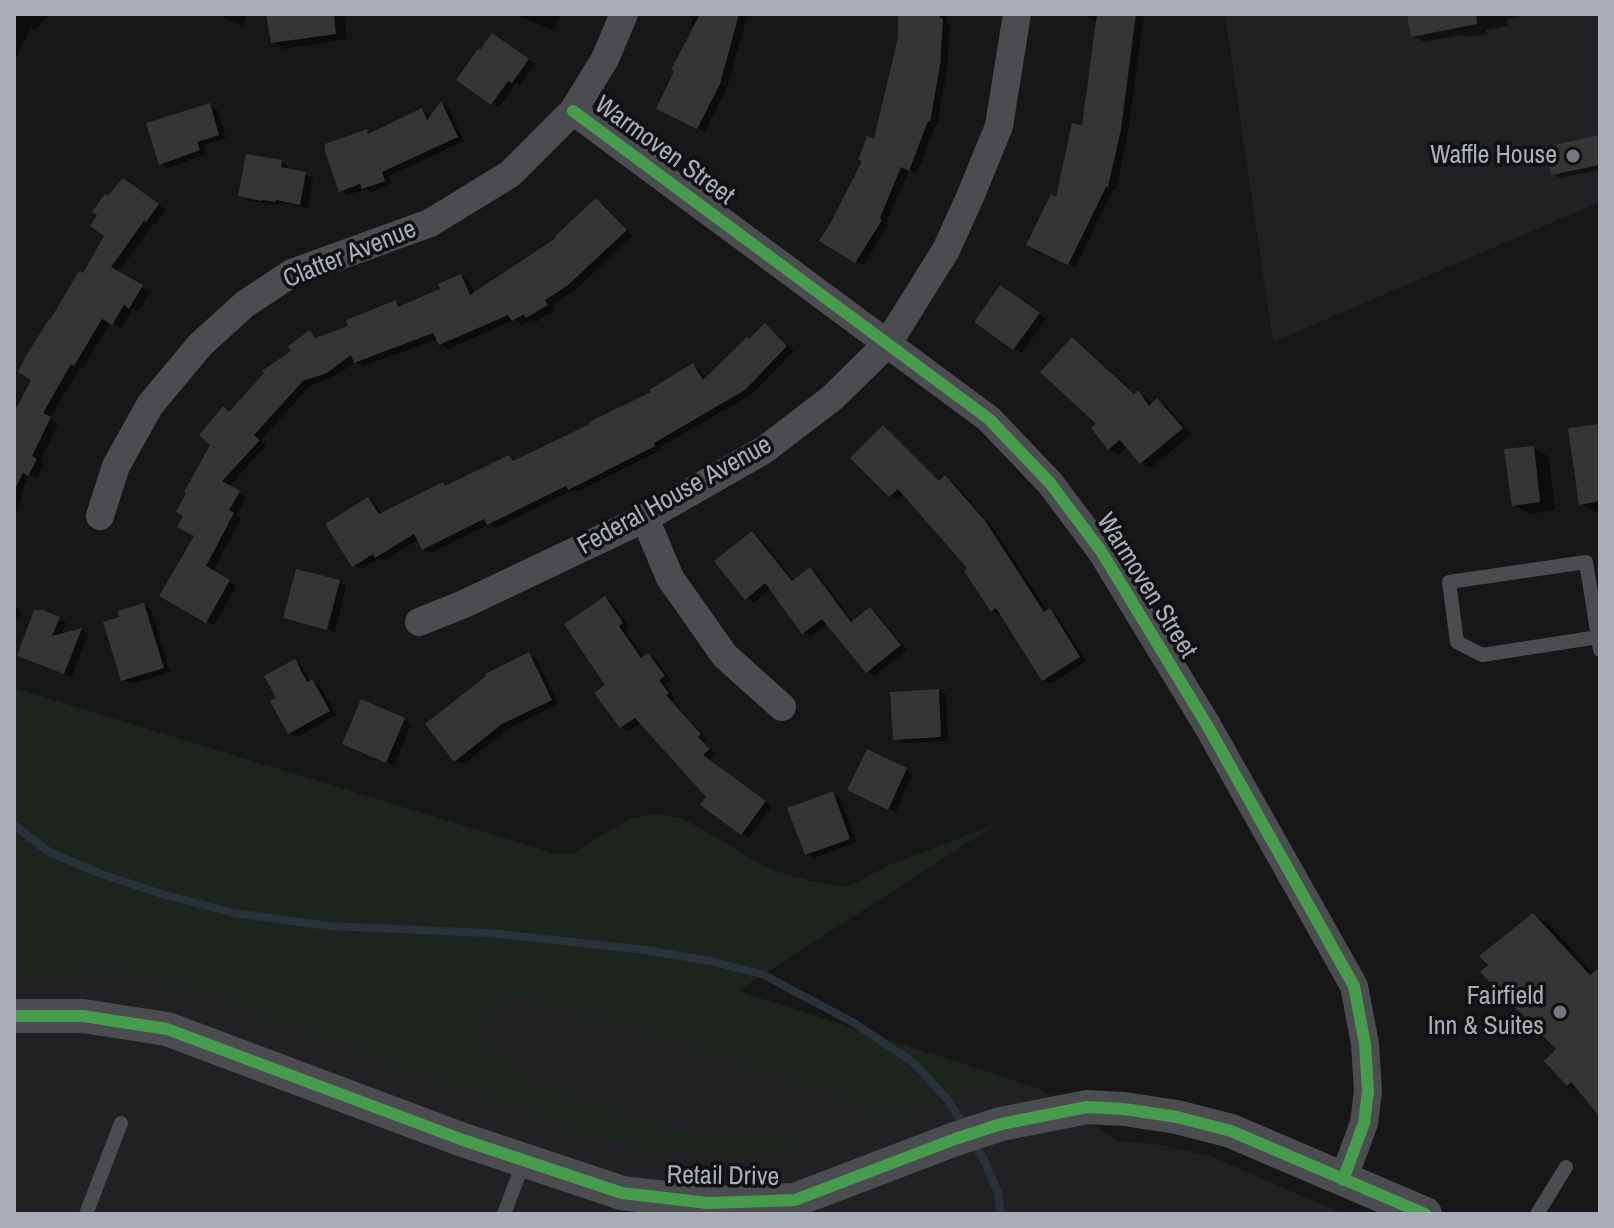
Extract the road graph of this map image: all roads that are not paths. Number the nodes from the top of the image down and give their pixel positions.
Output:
1 (624, 14) edge
2 (1017, 14) edge
3 (573, 111) junction
4 (888, 343) junction
5 (100, 516) dead end
6 (645, 518) junction
7 (419, 622) dead end
8 (1599, 644) edge
9 (782, 707) dead end
10 (14, 1016) edge
11 (121, 1123) dead end
12 (524, 1161) junction
13 (1566, 1167) dead end
14 (1343, 1180) junction
15 (798, 1207) edge
16 (86, 1214) edge
17 (504, 1214) edge
18 (1425, 1214) edge
19 (1537, 1214) edge

1 - 3 street, Clatter Avenue
2 - 4 street, Federal House Avenue
3 - 4 street, Warmoven Street
3 - 5 street, Clatter Avenue
4 - 6 street, Federal House Avenue
4 - 14 street, Warmoven Street
6 - 7 street, Federal House Avenue
6 - 9 street
8 - 8 lane
10 - 12 street, Retail Drive
11 - 16 lane
12 - 15 street, Retail Drive
12 - 17 lane
13 - 19 lane
14 - 15 street, Retail Drive
14 - 18 street, Retail Drive

